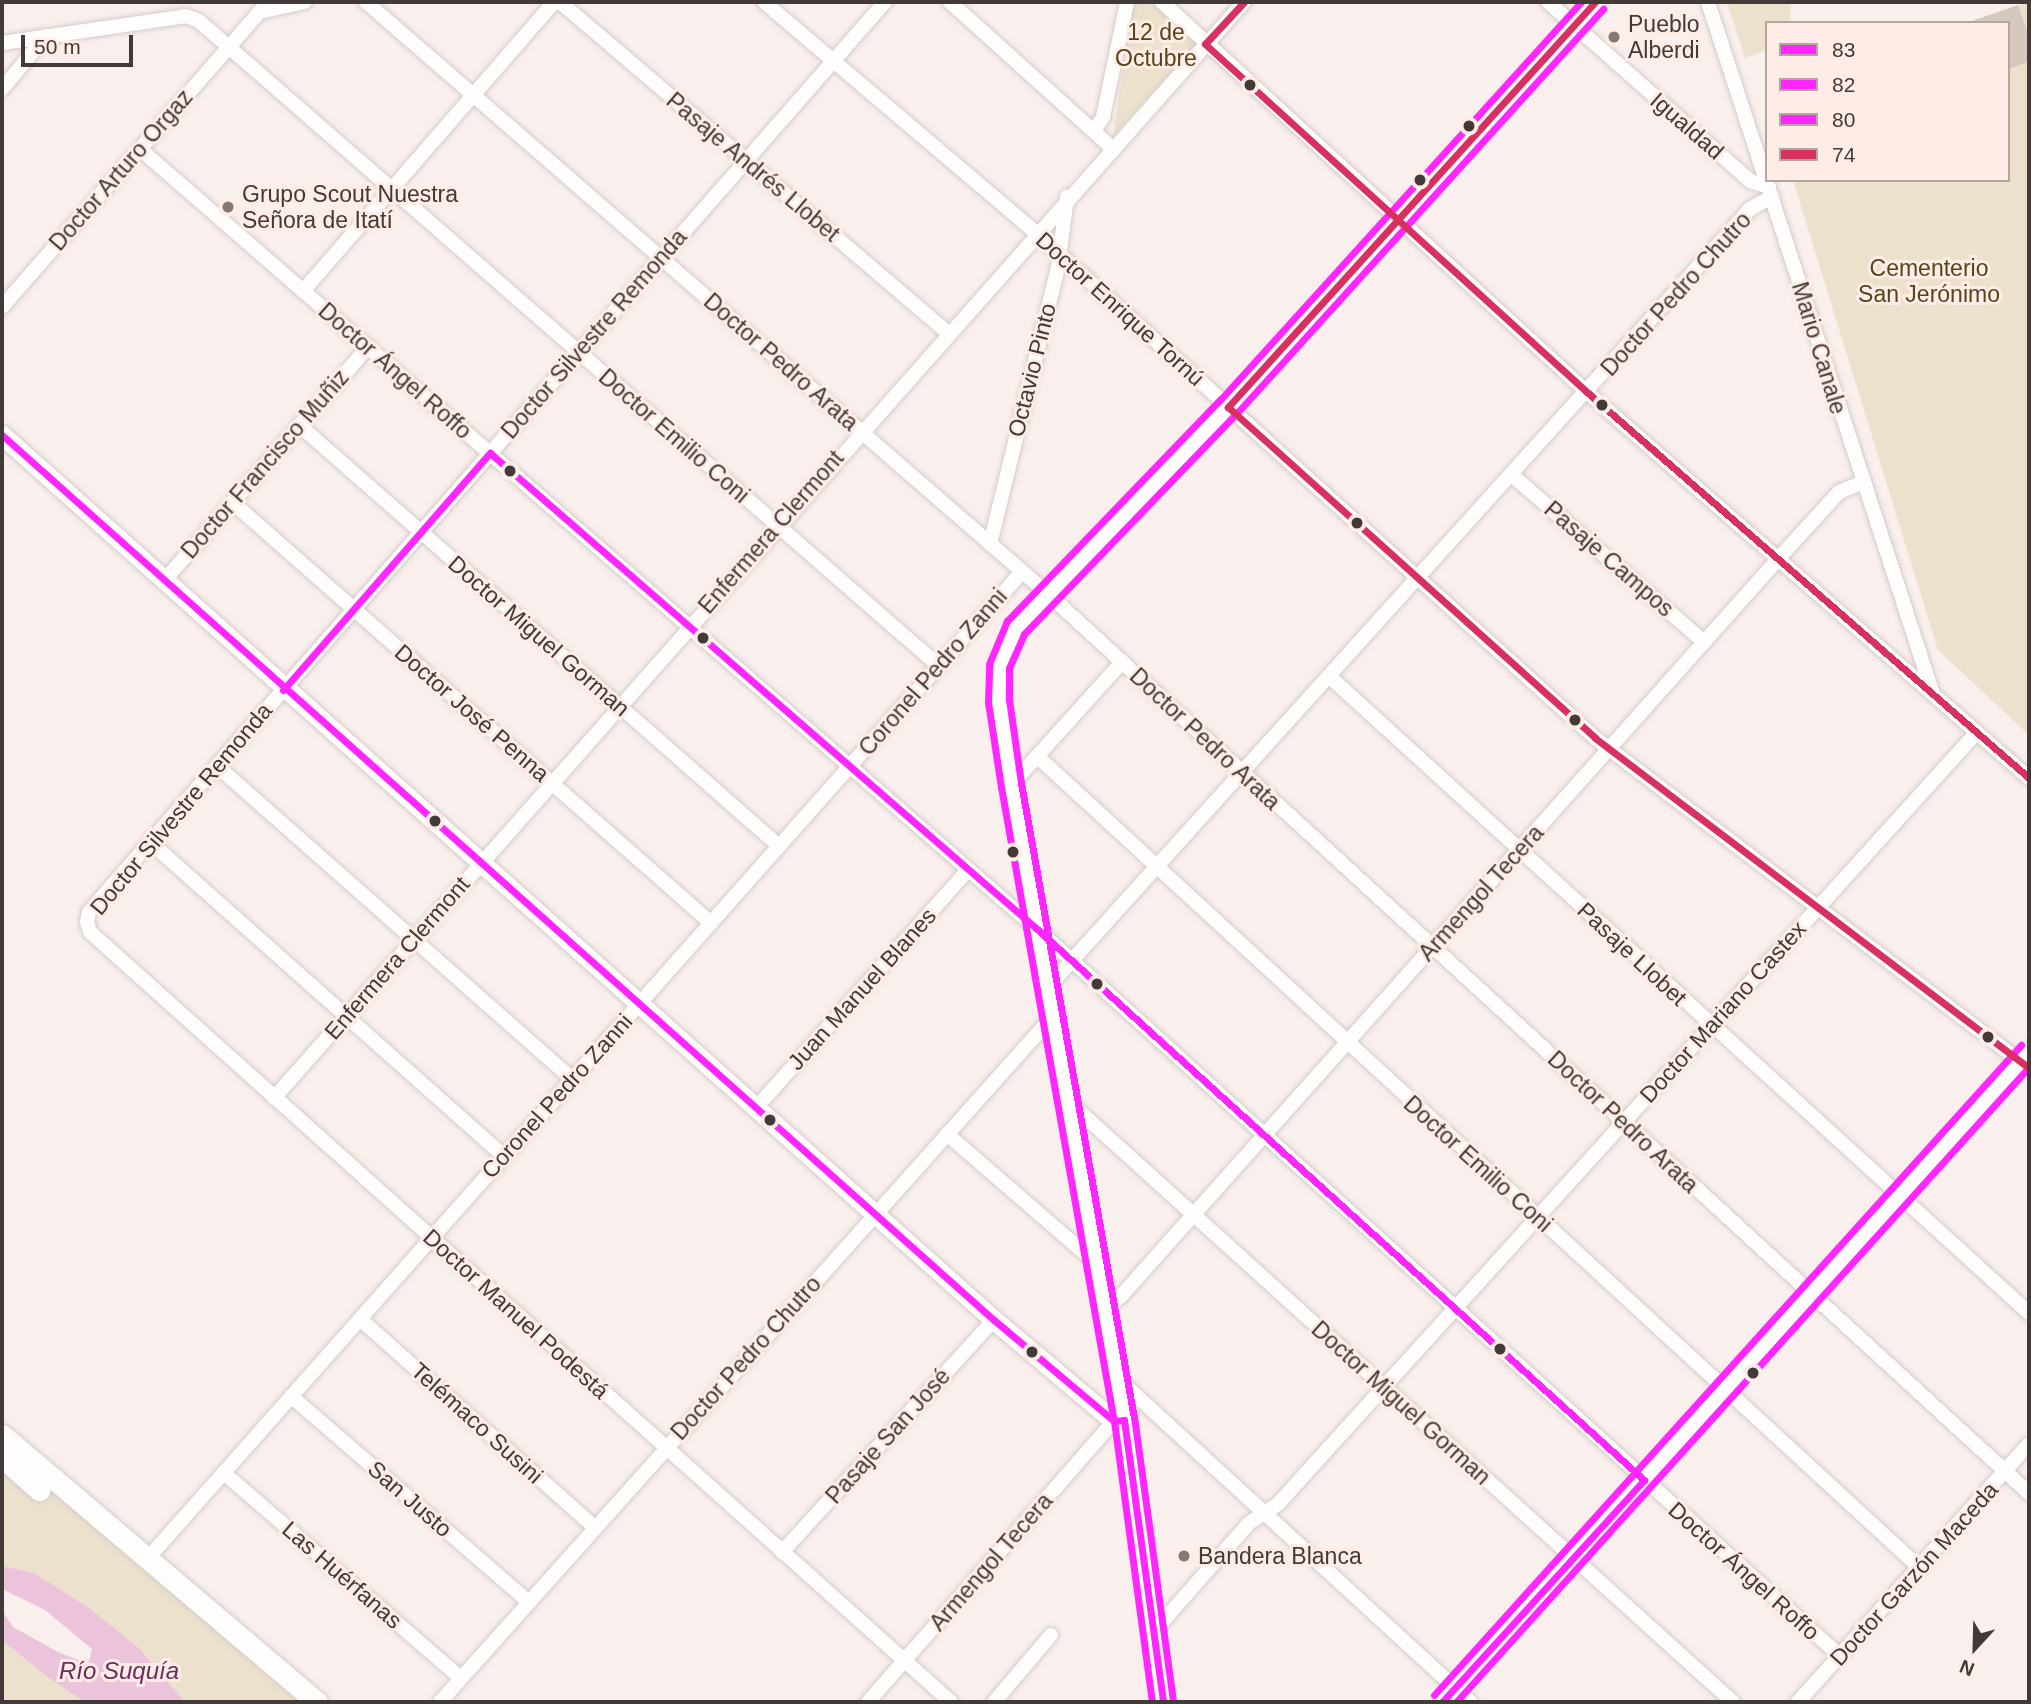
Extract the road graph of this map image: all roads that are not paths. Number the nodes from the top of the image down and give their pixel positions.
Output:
1 (305, 2) edge
2 (366, 2) edge
3 (554, 2) edge
4 (560, 2) edge
5 (764, 2) edge
6 (885, 2) edge
7 (950, 2) edge
8 (1127, 2) edge
9 (1162, 2) edge
10 (1244, 2) edge
11 (1548, 2) edge
12 (1595, 2) edge
13 (1708, 2) edge
14 (264, 7) edge
15 (1574, 25) junction
16 (46, 36) junction
17 (2, 43) edge
18 (1205, 44) junction
19 (229, 47) junction
20 (834, 61) junction
21 (2, 89) edge
22 (473, 95) junction
23 (1094, 131) junction
24 (1111, 147) junction
25 (140, 149) junction
26 (746, 161) junction
27 (1765, 177) edge
28 (1767, 182) edge
29 (391, 189) junction
30 (1770, 192) junction
31 (1068, 195) junction
32 (1397, 220) junction
33 (1035, 232) junction
34 (1060, 254) junction
35 (661, 258) junction
36 (303, 291) junction
37 (2, 307) edge
38 (947, 332) junction
39 (368, 347) junction
40 (579, 352) junction
41 (1588, 393) junction
42 (1227, 407) junction
43 (299, 425) junction
44 (860, 431) junction
45 (2, 435) edge
46 (490, 453) junction
47 (1513, 475) junction
48 (1861, 483) junction
49 (232, 502) junction
50 (777, 525) junction
51 (421, 532) junction
52 (990, 544) junction
53 (1779, 558) junction
54 (1022, 572) junction
55 (1419, 579) junction
56 (163, 582) junction
57 (1046, 593) junction
58 (354, 609) junction
59 (688, 626) junction
60 (1704, 642) junction
61 (1122, 662) junction
62 (939, 666) junction
63 (1330, 677) junction
64 (283, 690) junction
65 (1932, 693) junction
66 (618, 706) junction
67 (1977, 732) junction
68 (1610, 748) junction
69 (1038, 757) junction
70 (216, 766) junction
71 (850, 766) junction
72 (1242, 773) junction
73 (2029, 778) edge
74 (551, 782) junction
75 (1011, 785) junction
76 (150, 842) junction
77 (779, 846) junction
78 (1518, 850) junction
79 (479, 864) junction
80 (1155, 869) junction
81 (968, 870) junction
82 (1819, 906) junction
83 (87, 922) joint
84 (711, 923) junction
85 (1037, 929) junction
86 (413, 939) junction
87 (1432, 947) junction
88 (1072, 961) junction
89 (1048, 987) junction
90 (638, 1005) junction
91 (1054, 1015) junction
92 (346, 1016) junction
93 (1710, 1027) junction
94 (1346, 1043) junction
95 (2027, 1060) edge
96 (572, 1079) junction
97 (274, 1098) junction
98 (1070, 1103) junction
99 (755, 1109) junction
100 (1623, 1123) junction
101 (947, 1134) junction
102 (1264, 1136) junction
103 (504, 1156) junction
104 (1899, 1200) junction
105 (875, 1214) junction
106 (1194, 1214) junction
107 (1537, 1219) junction
108 (431, 1238) junction
109 (1098, 1265) junction
110 (1812, 1296) junction
111 (1104, 1308) junction
112 (1455, 1309) junction
113 (2029, 1313) edge
114 (360, 1319) junction
115 (994, 1320) junction
116 (1117, 1378) junction
117 (1384, 1388) junction
118 (1726, 1391) junction
119 (291, 1396) junction
120 (1119, 1421) junction
121 (2, 1435) edge
122 (2029, 1444) edge
123 (666, 1448) junction
124 (2, 1457) edge
125 (2006, 1471) junction
126 (223, 1473) junction
127 (1644, 1480) junction
128 (2029, 1493) edge
129 (1264, 1514) junction
130 (595, 1528) junction
131 (782, 1552) junction
132 (149, 1558) junction
133 (1573, 1559) junction
134 (1920, 1568) junction
135 (176, 1582) junction
136 (528, 1602) junction
137 (1156, 1629) junction
138 (1051, 1635) dead end
139 (1840, 1656) junction
140 (905, 1661) junction
141 (461, 1678) junction
142 (1449, 1696) edge
143 (317, 1702) edge
144 (440, 1702) edge
145 (868, 1702) edge
146 (951, 1702) edge
147 (994, 1702) edge
148 (1163, 1702) edge
149 (1470, 1702) edge
150 (1732, 1702) edge
151 (1798, 1702) edge

1 - 14 street
2 - 22 street, Doctor Pedro Arata
3 - 22 street
4 - 26 street, Pasaje Andrés Llobet
5 - 20 street, Doctor Enrique Tornú
6 - 20 street, Doctor Silvestre Remonda
7 - 23 street
8 - 23 street
9 - 18 street
10 - 18 street, Enfermera Clermont
11 - 15 street, Igualdad
12 - 15 main road
13 - 27 street, Mario Canale
14 - 19 street, Doctor Arturo Orgaz
15 - 30 street, Igualdad
15 - 32 main road
16 - 17 street
16 - 19 street, Doctor Emilio Coni
16 - 21 street
18 - 24 street, Enfermera Clermont
18 - 32 street
19 - 25 street, Doctor Arturo Orgaz
19 - 29 street, Doctor Emilio Coni
20 - 26 street, Doctor Silvestre Remonda
20 - 33 street, Doctor Enrique Tornú
22 - 29 street
22 - 35 street, Doctor Pedro Arata
23 - 24 street
24 - 31 street, Enfermera Clermont
25 - 36 street, Doctor Ángel Roffo
25 - 37 street, Doctor Arturo Orgaz
26 - 35 street, Doctor Silvestre Remonda
26 - 38 street, Pasaje Andrés Llobet
28 - 30 street, Mario Canale
29 - 36 street
29 - 40 street, Doctor Emilio Coni
30 - 41 street, Doctor Pedro Chutro
30 - 48 street, Mario Canale
31 - 33 street, Enfermera Clermont
31 - 34 street, Octavio Pinto
32 - 41 street
32 - 42 main road
33 - 34 street, Doctor Enrique Tornú
33 - 38 street, Enfermera Clermont
34 - 42 street, Doctor Enrique Tornú
34 - 52 street, Octavio Pinto
35 - 40 street, Doctor Silvestre Remonda
35 - 44 street, Doctor Pedro Arata
36 - 39 street, Doctor Ángel Roffo
38 - 44 street, Enfermera Clermont
39 - 43 street, Doctor Francisco Muñiz
39 - 46 street, Doctor Ángel Roffo
40 - 46 street, Doctor Silvestre Remonda
40 - 50 street, Doctor Emilio Coni
41 - 47 street, Doctor Pedro Chutro
41 - 53 street
42 - 55 street, Doctor Enrique Tornú
42 - 57 main road
43 - 49 street, Doctor Francisco Muñiz
43 - 51 street, Doctor Miguel Gorman
44 - 50 street, Enfermera Clermont
44 - 52 street, Doctor Pedro Arata
45 - 56 main road
46 - 51 street, Doctor Silvestre Remonda
46 - 59 street, Doctor Ángel Roffo
47 - 55 street, Doctor Pedro Chutro
47 - 60 street, Pasaje Campos
48 - 53 street, Armengol Tecera
48 - 65 street, Mario Canale
49 - 56 street, Doctor Francisco Muñiz
49 - 58 street, Doctor José Penna
50 - 59 street, Enfermera Clermont
50 - 62 street, Doctor Emilio Coni
51 - 58 street, Doctor Silvestre Remonda
51 - 66 street, Doctor Miguel Gorman
52 - 54 street, Doctor Pedro Arata
53 - 60 street, Armengol Tecera
53 - 65 street
54 - 57 street, Doctor Pedro Arata
54 - 62 street, Coronel Pedro Zanni
55 - 63 street, Doctor Pedro Chutro
55 - 68 street, Doctor Enrique Tornú
56 - 64 main road
57 - 61 street, Doctor Pedro Arata
57 - 75 main road
58 - 64 street, Doctor Silvestre Remonda
58 - 74 street, Doctor José Penna
59 - 66 street, Enfermera Clermont
59 - 71 street, Doctor Ángel Roffo
60 - 68 street, Armengol Tecera
61 - 69 street
61 - 72 street, Doctor Pedro Arata
62 - 71 street, Coronel Pedro Zanni
63 - 72 street, Doctor Pedro Chutro
63 - 78 street, Pasaje Llobet
64 - 70 street, Doctor Silvestre Remonda
64 - 79 main road
65 - 67 street
66 - 74 street, Enfermera Clermont
66 - 77 street, Doctor Miguel Gorman
67 - 73 street
67 - 82 street, Doctor Mariano Castex
68 - 78 street, Armengol Tecera
68 - 82 street, Doctor Enrique Tornú
69 - 75 street
69 - 80 street, Doctor Emilio Coni
70 - 76 street, Doctor Silvestre Remonda
70 - 86 street
71 - 77 street, Coronel Pedro Zanni
71 - 81 street, Doctor Ángel Roffo
72 - 80 street, Doctor Pedro Chutro
72 - 87 street, Doctor Pedro Arata
74 - 79 street, Enfermera Clermont
74 - 84 street, Doctor José Penna
75 - 85 main road
76 - 83 street, Doctor Silvestre Remonda
76 - 92 street
77 - 84 street, Coronel Pedro Zanni
78 - 87 street, Armengol Tecera
78 - 93 street, Pasaje Llobet
79 - 86 street, Enfermera Clermont
79 - 90 main road
80 - 88 street, Doctor Pedro Chutro
80 - 94 street, Doctor Emilio Coni
81 - 85 street, Doctor Ángel Roffo
81 - 99 street, Juan Manuel Blanes
82 - 93 street, Doctor Mariano Castex
82 - 95 street, Doctor Enrique Tornú
83 - 97 street, Doctor Manuel Podestá
84 - 90 street, Coronel Pedro Zanni
85 - 88 street, Doctor Ángel Roffo
85 - 89 main road
86 - 92 street, Enfermera Clermont
86 - 96 street
87 - 94 street, Armengol Tecera
87 - 100 street, Doctor Pedro Arata
88 - 89 street, Doctor Pedro Chutro
88 - 102 street, Doctor Ángel Roffo
89 - 91 main road
90 - 96 street, Coronel Pedro Zanni
90 - 99 main road
91 - 98 main road
91 - 101 street, Doctor Pedro Chutro
92 - 97 street, Enfermera Clermont
92 - 103 street
93 - 100 street, Doctor Mariano Castex
93 - 104 street, Pasaje Llobet
94 - 102 street, Armengol Tecera
94 - 107 street, Doctor Emilio Coni
95 - 104 main road
96 - 103 street, Coronel Pedro Zanni
97 - 108 street, Doctor Manuel Podestá
98 - 106 street, Doctor Miguel Gorman
98 - 109 main road
99 - 105 main road
100 - 107 street, Doctor Mariano Castex
100 - 110 street, Doctor Pedro Arata
101 - 105 street, Doctor Pedro Chutro
101 - 109 street
102 - 106 street, Armengol Tecera
102 - 112 street, Doctor Ángel Roffo
103 - 108 street, Coronel Pedro Zanni
104 - 110 main road
104 - 113 street, Pasaje Llobet
105 - 115 main road
105 - 123 street, Doctor Pedro Chutro
106 - 111 street, Armengol Tecera
106 - 117 street, Doctor Miguel Gorman
107 - 112 street, Doctor Mariano Castex
107 - 118 street, Doctor Emilio Coni
108 - 114 street, Coronel Pedro Zanni
108 - 123 street, Doctor Manuel Podestá
109 - 111 main road
110 - 118 main road
110 - 125 street, Doctor Pedro Arata
111 - 116 main road
112 - 117 street, Doctor Mariano Castex
112 - 127 street, Doctor Ángel Roffo
114 - 119 street, Coronel Pedro Zanni
114 - 130 street, Telémaco Susini
115 - 120 main road
115 - 131 street, Pasaje San José
116 - 120 main road
116 - 129 street
117 - 129 street, Doctor Mariano Castex
117 - 133 street, Doctor Miguel Gorman
118 - 127 main road
118 - 134 street, Doctor Emilio Coni
119 - 126 street, Coronel Pedro Zanni
119 - 136 street, San Justo
120 - 137 main road
120 - 140 street, Armengol Tecera
121 - 132 main road
122 - 125 street, Doctor Garzón Maceda
123 - 130 street, Doctor Pedro Chutro
123 - 131 street, Doctor Manuel Podestá
124 - 135 main road
125 - 128 street, Doctor Pedro Arata
125 - 134 street, Doctor Garzón Maceda
126 - 132 street, Coronel Pedro Zanni
126 - 141 street, Las Huérfanas
127 - 133 main road
127 - 139 street, Doctor Ángel Roffo
129 - 137 street, Doctor Mariano Castex
129 - 142 street
130 - 136 street, Doctor Pedro Chutro
131 - 140 street, Doctor Manuel Podestá
132 - 135 main road
133 - 142 main road
133 - 150 street, Doctor Miguel Gorman
134 - 139 street, Doctor Garzón Maceda
135 - 143 main road
136 - 141 street, Doctor Pedro Chutro
137 - 148 main road
138 - 147 street
139 - 151 street, Doctor Garzón Maceda
140 - 145 street, Armengol Tecera
140 - 146 street, Doctor Manuel Podestá
141 - 144 street, Doctor Pedro Chutro
142 - 149 street

